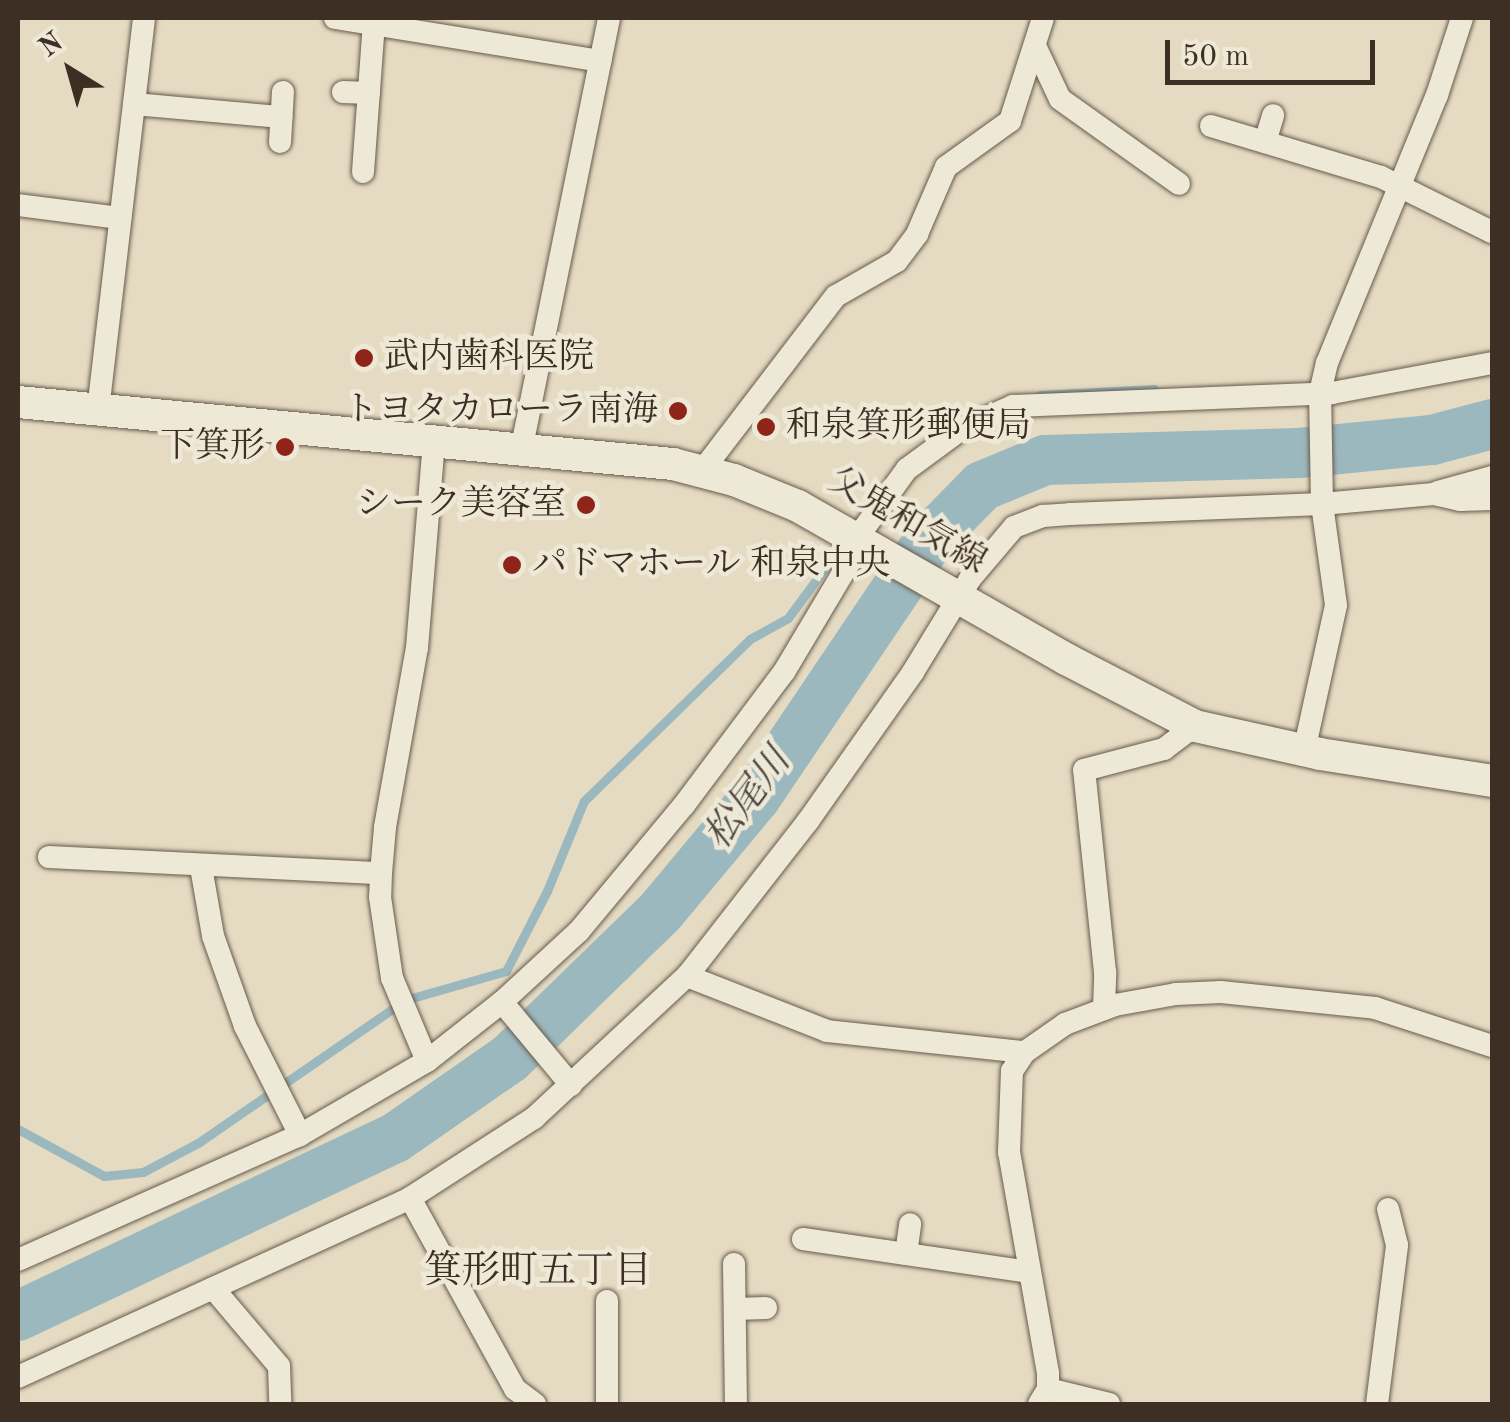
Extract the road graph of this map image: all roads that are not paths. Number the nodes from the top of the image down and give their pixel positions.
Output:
1 (144, 18) edge
2 (335, 18) edge
3 (608, 18) edge
4 (1043, 18) edge
5 (1462, 18) edge
6 (374, 22) junction
7 (458, 27) edge
8 (1036, 48) junction
9 (601, 60) junction
10 (283, 92) dead end
11 (343, 92) dead end
12 (369, 93) junction
13 (134, 104) junction
14 (1273, 115) dead end
15 (281, 116) junction
16 (1211, 126) dead end
17 (280, 142) dead end
18 (1265, 142) junction
19 (362, 172) dead end
20 (1179, 184) dead end
21 (1398, 186) junction
22 (18, 205) edge
23 (120, 218) junction
24 (1492, 232) edge
25 (1492, 363) edge
26 (1319, 397) junction
27 (18, 402) edge
28 (98, 410) junction
29 (434, 443) junction
30 (521, 451) junction
31 (702, 471) junction
32 (1492, 477) edge
33 (1434, 494) junction
34 (1492, 499) edge
35 (1322, 500) junction
36 (865, 543) junction
37 (954, 594) junction
38 (1195, 726) junction
39 (1304, 751) junction
40 (1492, 781) edge
41 (49, 857) dead end
42 (201, 866) junction
43 (381, 873) junction
44 (687, 976) junction
45 (505, 1005) junction
46 (1104, 1009) junction
47 (1492, 1046) edge
48 (1025, 1052) junction
49 (427, 1061) junction
50 (568, 1081) junction
51 (300, 1135) junction
52 (410, 1198) junction
53 (1388, 1209) dead end
54 (910, 1224) dead end
55 (803, 1239) dead end
56 (906, 1254) junction
57 (18, 1260) edge
58 (734, 1264) dead end
59 (1028, 1272) junction
60 (212, 1288) junction
61 (607, 1301) dead end
62 (766, 1308) dead end
63 (734, 1310) junction
64 (18, 1377) edge
65 (1043, 1397) edge
66 (528, 1403) edge
67 (280, 1404) edge
68 (607, 1404) edge
69 (736, 1404) edge
70 (1109, 1404) edge
71 (1378, 1404) edge

1 - 13 street
2 - 6 street
3 - 9 street
4 - 8 street
5 - 21 street
6 - 7 street
6 - 12 street
7 - 9 street
8 - 20 street
8 - 31 street
9 - 30 street
10 - 15 street
11 - 12 street
12 - 19 street
13 - 15 street
13 - 23 street
14 - 18 street
15 - 17 street
16 - 18 street
18 - 21 street
21 - 24 street
21 - 26 street
22 - 23 street
23 - 28 street
25 - 26 street
26 - 35 street
26 - 36 street
27 - 28 main road, 父鬼和気線
28 - 29 main road, 父鬼和気線
29 - 30 main road, 父鬼和気線
29 - 43 street
30 - 31 main road, 父鬼和気線
31 - 36 main road, 父鬼和気線
32 - 33 street
33 - 34 street
33 - 35 street
35 - 37 street
35 - 39 street
36 - 37 main road, 父鬼和気線
36 - 45 street
37 - 38 main road, 父鬼和気線
37 - 44 street
38 - 39 main road, 父鬼和気線
38 - 46 street
39 - 40 main road, 父鬼和気線
41 - 42 street
42 - 43 street
42 - 51 street
43 - 49 street
44 - 48 street
44 - 50 street
45 - 49 street
45 - 50 street
46 - 47 street
46 - 48 street
48 - 59 street
49 - 51 street
50 - 52 street
51 - 57 street
52 - 60 street
52 - 66 street
53 - 71 street
54 - 56 street
55 - 56 street
56 - 59 street
58 - 63 street
59 - 65 street
60 - 64 street
60 - 67 street
61 - 68 street
62 - 63 street
63 - 69 street
65 - 70 street

